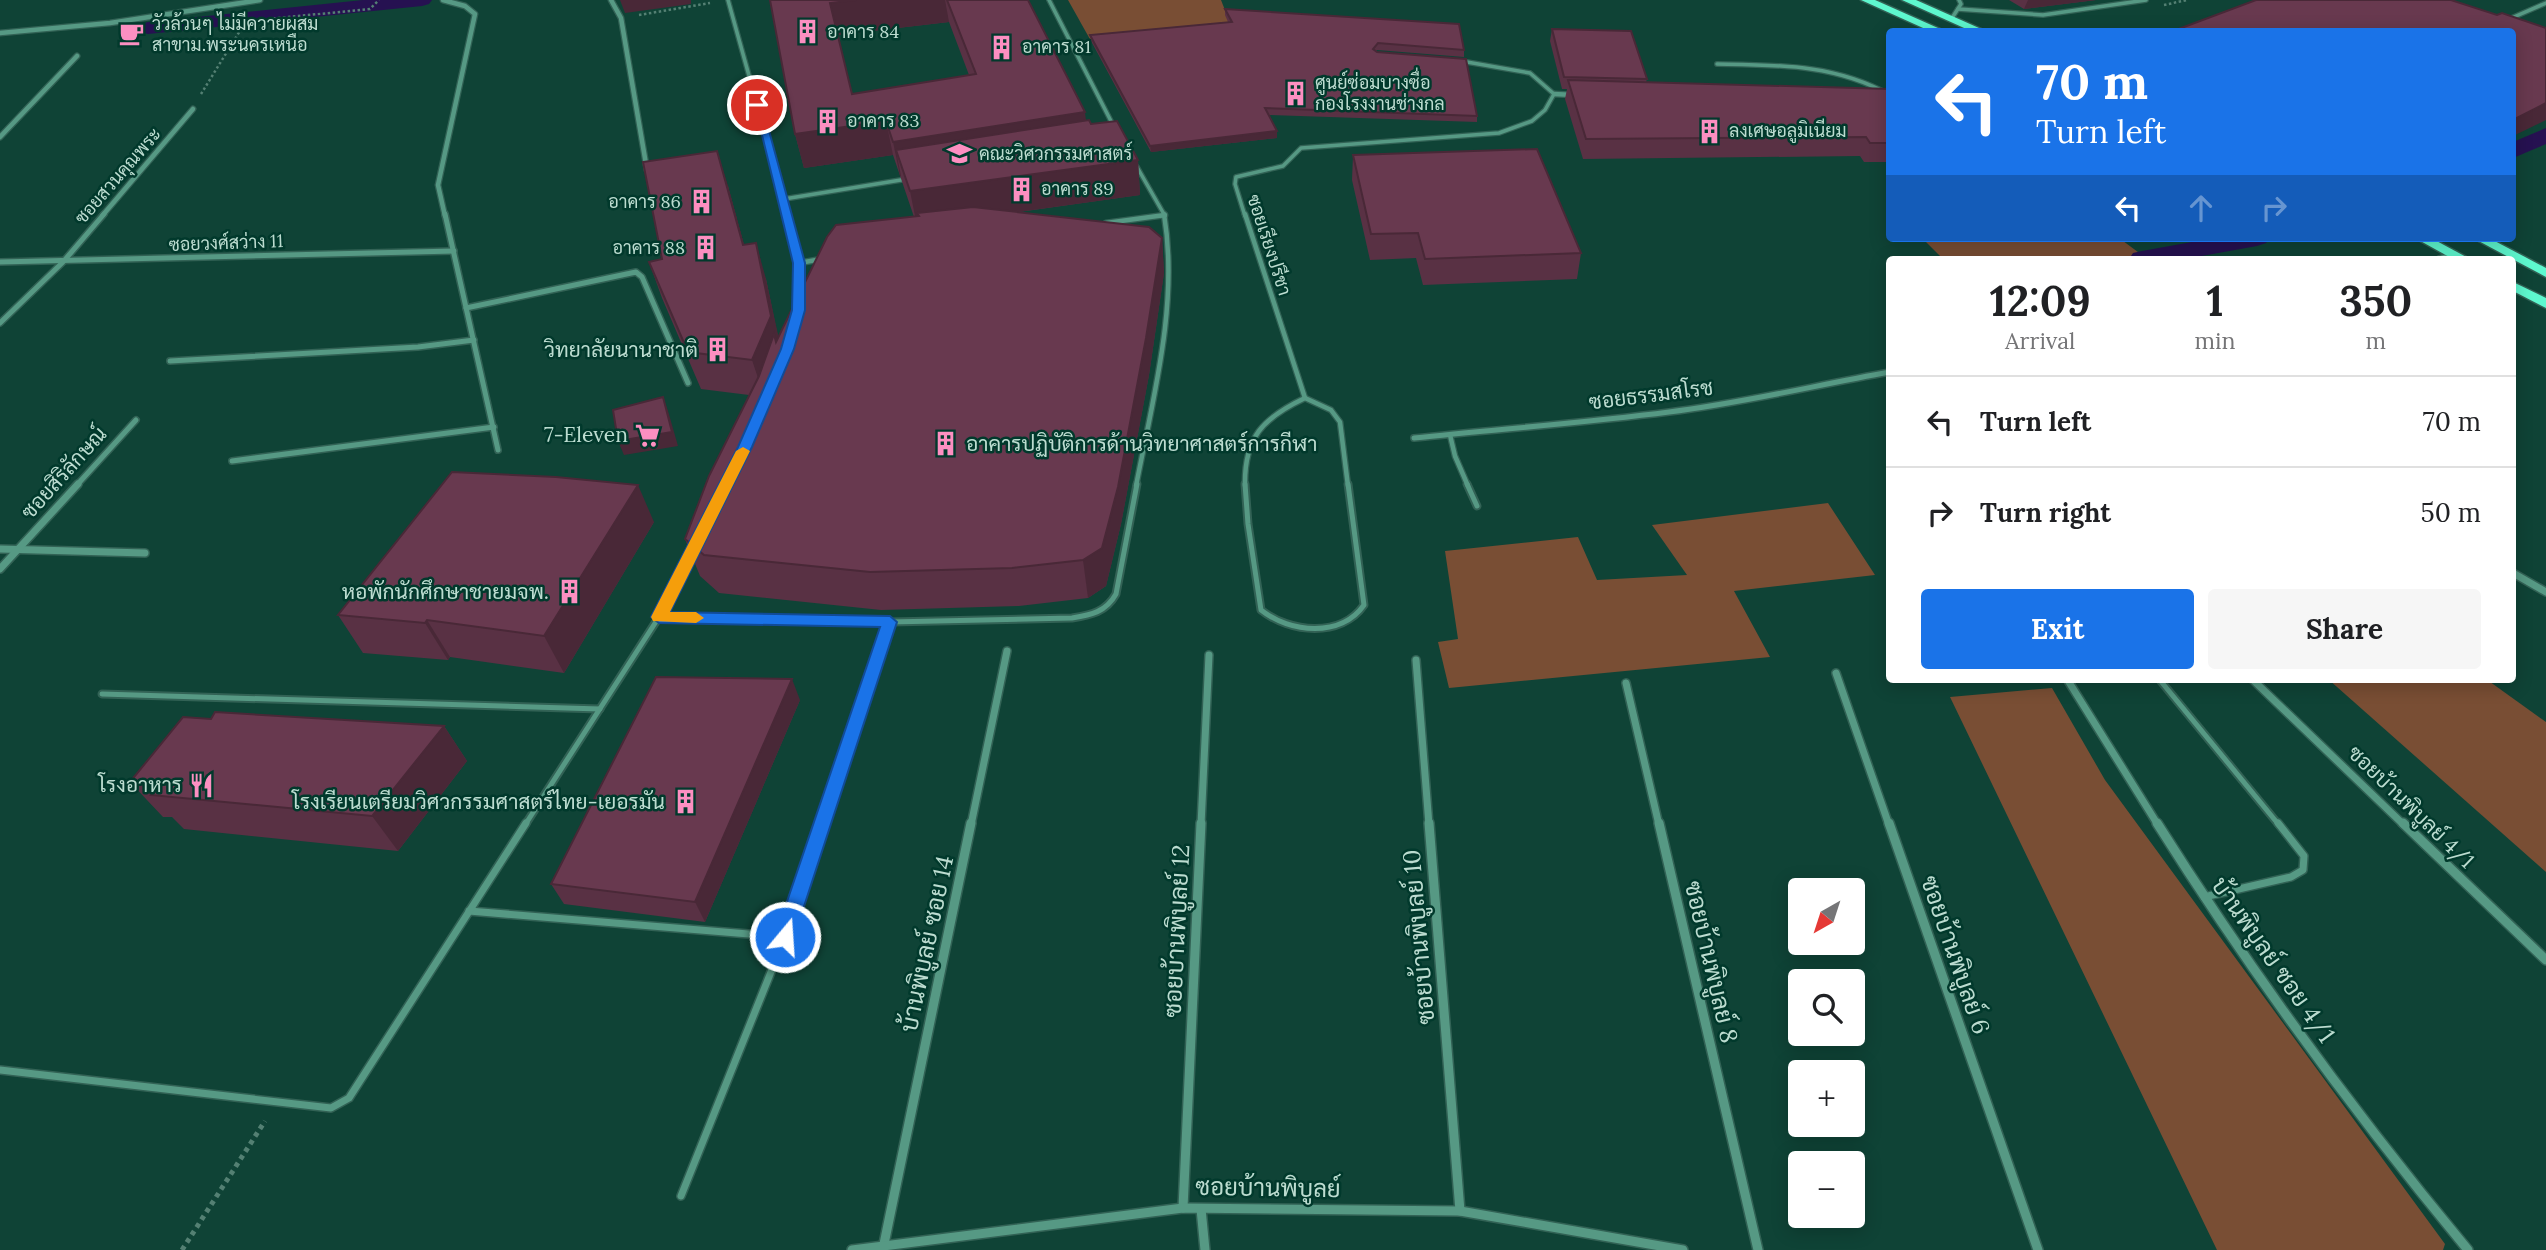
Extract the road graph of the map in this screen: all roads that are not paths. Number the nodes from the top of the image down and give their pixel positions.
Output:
1 (260, 0) edge
2 (443, 0) edge
3 (460, 0) edge
4 (611, 0) edge
5 (728, 0) edge
6 (1049, 0) edge
7 (1866, 0) edge
8 (1907, 0) edge
9 (1959, 0) edge
10 (2146, 0) edge
11 (451, 2) edge
12 (2546, 3) edge
13 (1955, 14) junction
14 (2513, 18) junction
15 (2524, 21) edge
16 (2502, 22) edge
17 (1932, 28) edge
18 (1977, 28) edge
19 (0, 33) edge
20 (77, 56) dead end
21 (1452, 60) edge
22 (1717, 64) dead end
23 (1886, 92) edge
24 (1555, 94) junction
25 (1587, 95) edge
26 (194, 109) dead end
27 (1114, 127) edge
28 (0, 137) edge
29 (1134, 162) edge
30 (647, 172) edge
31 (920, 177) edge
32 (784, 199) junction
33 (1165, 215) junction
34 (1101, 223) edge
35 (2429, 242) edge
36 (2488, 242) edge
37 (454, 251) junction
38 (2457, 256) edge
39 (2514, 256) edge
40 (2516, 257) edge
41 (824, 259) edge
42 (0, 262) edge
43 (63, 262) junction
44 (799, 263) junction
45 (2546, 273) edge
46 (2516, 288) edge
47 (800, 299) edge
48 (2546, 304) edge
49 (466, 308) junction
50 (0, 323) edge
51 (474, 340) junction
52 (170, 360) dead end
53 (1886, 373) edge
54 (688, 383) edge
55 (1305, 398) junction
56 (136, 420) dead end
57 (494, 427) junction
58 (1450, 435) junction
59 (1414, 438) dead end
60 (498, 450) dead end
61 (232, 461) dead end
62 (1477, 506) dead end
63 (697, 543) edge
64 (0, 549) edge
65 (19, 549) junction
66 (145, 553) dead end
67 (0, 569) edge
68 (2516, 575) edge
69 (2546, 592) edge
70 (659, 617) junction
71 (890, 622) junction
72 (1007, 651) dead end
73 (1209, 654) dead end
74 (1416, 660) dead end
75 (1836, 673) dead end
76 (1626, 683) dead end
77 (2070, 683) edge
78 (2162, 683) edge
79 (2256, 683) edge
80 (102, 694) dead end
81 (600, 709) junction
82 (2204, 897) junction
83 (469, 911) junction
84 (785, 937) junction
85 (2546, 960) edge
86 (0, 1070) edge
87 (681, 1196) dead end
88 (1183, 1208) junction
89 (1201, 1209) junction
90 (1460, 1211) junction
91 (884, 1244) junction
92 (852, 1250) edge
93 (1205, 1250) edge
94 (1683, 1250) edge
95 (1758, 1250) edge
96 (2038, 1250) edge
97 (2468, 1250) edge

1 - 19 street
2 - 11 street
3 - 11 street
4 - 30 street
5 - 32 lane
6 - 27 lane
7 - 17 main road
8 - 13 main road
9 - 13 lane
10 - 13 lane
11 - 37 street
12 - 14 lane
13 - 18 main road
14 - 15 lane
14 - 16 lane
20 - 28 street
21 - 24 lane
22 - 23 lane
24 - 25 street
24 - 55 lane, ซอยเรียงปรีชา
26 - 43 street, ซอยสวนคุณพระ
29 - 33 lane
31 - 32 lane
32 - 44 lane
33 - 34 lane
33 - 71 lane
35 - 38 main road
36 - 39 main road
37 - 43 street, ซอยวงศ์สว่าง 11
37 - 49 street
40 - 45 main road
41 - 44 lane
42 - 43 street, ซอยวงศ์สว่าง 11
43 - 50 street
44 - 47 lane
46 - 48 main road
49 - 51 street
49 - 54 street
51 - 52 street
51 - 57 street
53 - 58 street, ซอยธรรมสโรช
55 - 55 lane
56 - 65 street, ซอยสิริลักษณ์
57 - 60 street
57 - 61 street
58 - 59 street, ซอยธรรมสโรช
58 - 62 lane
63 - 70 lane
64 - 65 street, ซอยสิริลักษณ์
65 - 66 street, ซอยสิริลักษณ์
65 - 67 street, ซอยสิริลักษณ์
68 - 69 street
70 - 71 lane
70 - 81 lane
71 - 84 lane
72 - 91 street, บ้านพิบูลย์ ซอย 14
73 - 88 street, ซอยบ้านพิบูลย์ 12
74 - 90 street, ซอยบ้านพิบูลย์ 10
75 - 96 street, ซอยบ้านพิบูลย์ 6
76 - 95 street, ซอยบ้านพิบูลย์ 8
77 - 82 street, บ้านพิบูลย์ ซอย 4/1
78 - 82 lane
79 - 85 street, ซอยบ้านพิบูลย์ 4/1
80 - 81 lane
81 - 83 lane
82 - 97 street, บ้านพิบูลย์ ซอย 4/1
83 - 84 lane
83 - 86 lane
84 - 87 lane
88 - 89 street, ซอยบ้านพิบูลย์
88 - 91 street, ซอยบ้านพิบูลย์
89 - 90 street, ซอยบ้านพิบูลย์
89 - 93 street
90 - 94 street, ซอยบ้านพิบูลย์
91 - 92 street, ซอยบ้านพิบูลย์

